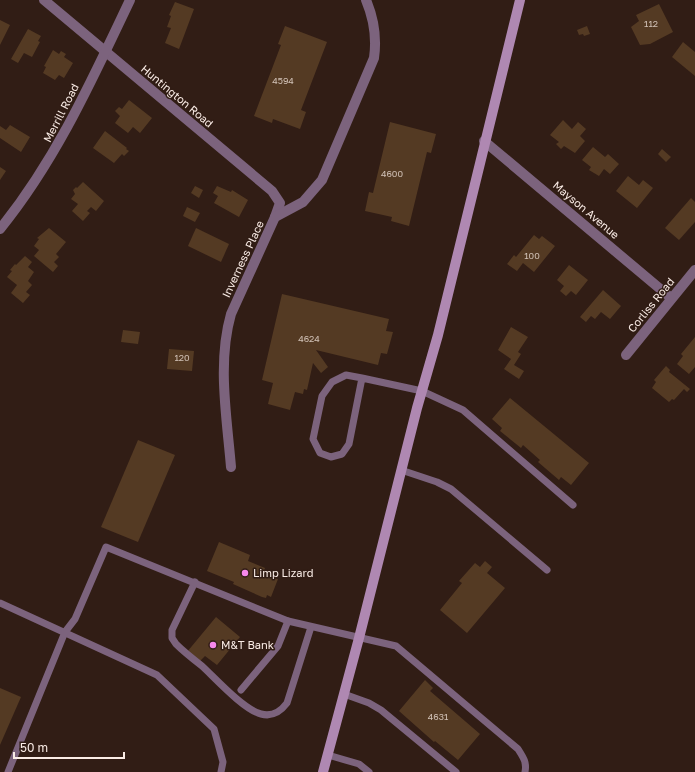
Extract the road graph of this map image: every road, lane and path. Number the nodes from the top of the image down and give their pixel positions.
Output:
1 (44, 0) edge
2 (130, 0) edge
3 (366, 0) edge
4 (520, 0) edge
5 (106, 52) junction
6 (484, 141) junction
7 (275, 217) junction
8 (0, 229) edge
9 (695, 270) edge
10 (671, 298) junction
11 (626, 355) dead end
12 (362, 378) junction
13 (422, 391) junction
14 (231, 467) dead end
15 (402, 470) junction
16 (573, 505) dead end
17 (547, 570) dead end
18 (195, 582) junction
19 (0, 604) edge
20 (288, 620) junction
21 (311, 627) junction
22 (65, 632) junction
23 (359, 638) junction
24 (240, 690) dead end
25 (344, 694) junction
26 (328, 754) junction
27 (8, 772) edge
28 (221, 772) edge
29 (323, 772) edge
30 (369, 772) edge
31 (456, 772) edge
32 (525, 772) edge

1 - 5 street, Huntington Road
2 - 5 street, Merrill Road
3 - 7 street, Inverness Place
4 - 6 main road
5 - 7 street, Huntington Road
5 - 8 street, Merrill Road
6 - 10 street, Mayson Avenue
6 - 13 main road
7 - 14 street, Inverness Place
9 - 10 street, Corliss Road
10 - 11 street, Corliss Road
12 - 12 lane
12 - 13 lane
13 - 15 main road
13 - 16 lane
15 - 17 lane
15 - 23 main road
18 - 20 lane
18 - 21 lane
18 - 22 lane
19 - 22 lane
20 - 21 lane
20 - 24 lane
21 - 23 lane
22 - 27 lane
22 - 28 lane
23 - 25 main road
23 - 32 lane
25 - 26 main road
25 - 31 lane
26 - 29 main road
26 - 30 lane

